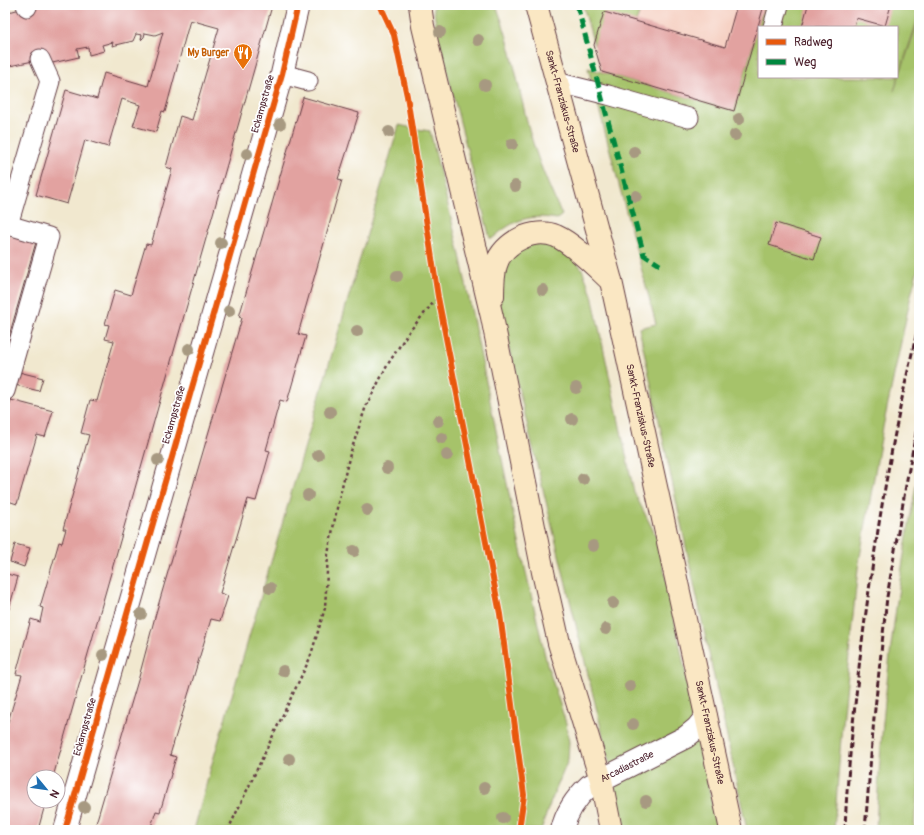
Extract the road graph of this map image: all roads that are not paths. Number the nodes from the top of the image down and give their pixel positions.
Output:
1 (298, 5) edge
2 (420, 5) edge
3 (536, 5) edge
4 (779, 5) edge
5 (773, 26) edge
6 (40, 59) dead end
7 (282, 74) junction
8 (308, 81) dead end
9 (556, 82) junction
10 (689, 118) dead end
11 (7, 225) edge
12 (611, 281) junction
13 (492, 317) junction
14 (5, 391) edge
15 (706, 717) junction
16 (601, 780) junction
17 (65, 830) edge
18 (562, 830) edge
19 (611, 830) edge
20 (731, 830) edge

1 - 7 street, Eckampstraße
2 - 13 main road
3 - 9 main road, Sankt-Franziskus-Straße
4 - 5 lane
6 - 11 lane
7 - 8 lane
7 - 17 street, Eckampstraße
9 - 10 lane
9 - 12 main road, Sankt-Franziskus-Straße
11 - 14 lane
12 - 13 main road
12 - 15 main road, Sankt-Franziskus-Straße
13 - 16 main road
15 - 16 street, Arcadiastraße
15 - 20 main road, Sankt-Franziskus-Straße
16 - 18 street, Arcadiastraße
16 - 19 main road

